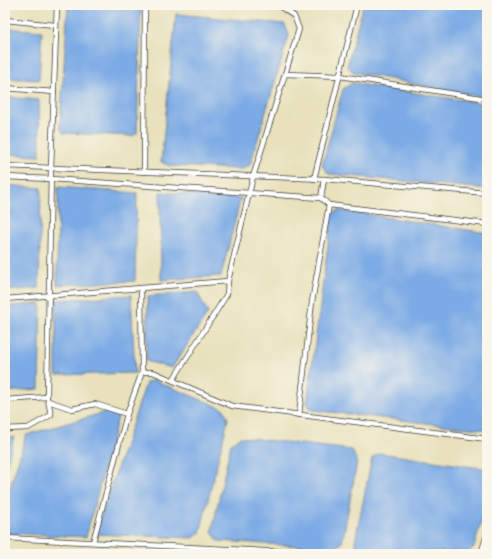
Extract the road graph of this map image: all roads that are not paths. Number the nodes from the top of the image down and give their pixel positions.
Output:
1 (57, 5) edge
2 (145, 5) edge
3 (278, 5) edge
4 (357, 5) edge
5 (5, 20) edge
6 (55, 25) junction
7 (285, 74) junction
8 (340, 76) junction
9 (5, 88) edge
10 (54, 92) junction
11 (487, 99) edge
12 (5, 166) edge
13 (52, 168) junction
14 (144, 172) junction
15 (5, 177) edge
16 (253, 177) junction
17 (51, 179) junction
18 (314, 179) junction
19 (324, 180) junction
20 (249, 193) junction
21 (487, 193) edge
22 (321, 198) junction
23 (329, 205) junction
24 (487, 224) edge
25 (228, 281) junction
26 (141, 288) junction
27 (49, 295) junction
28 (5, 300) edge
29 (142, 372) junction
30 (173, 380) junction
31 (48, 399) junction
32 (5, 400) edge
33 (127, 414) junction
34 (299, 415) junction
35 (5, 430) edge
36 (487, 439) edge
37 (487, 534) edge
38 (5, 538) edge
39 (93, 542) junction
40 (326, 554) edge
41 (481, 554) edge

1 - 6 lane
2 - 14 lane
3 - 7 lane
4 - 8 lane
5 - 6 lane
6 - 10 lane
7 - 8 lane
7 - 16 lane
8 - 11 lane
8 - 18 lane
9 - 10 lane
10 - 13 lane
12 - 13 lane
13 - 14 lane
13 - 17 lane
14 - 16 lane
15 - 17 lane
16 - 18 lane
16 - 20 lane
17 - 20 lane
17 - 27 lane
18 - 19 lane
19 - 21 lane
19 - 22 lane
20 - 22 lane
20 - 25 lane
22 - 23 lane
23 - 24 lane
23 - 34 lane
25 - 26 lane
25 - 30 lane
26 - 27 lane
26 - 29 lane
27 - 28 lane
27 - 31 lane
29 - 30 lane
29 - 33 lane
30 - 34 lane
31 - 32 lane
31 - 33 lane
31 - 35 lane
33 - 39 lane
34 - 36 lane
37 - 41 lane
38 - 39 lane
39 - 40 lane

